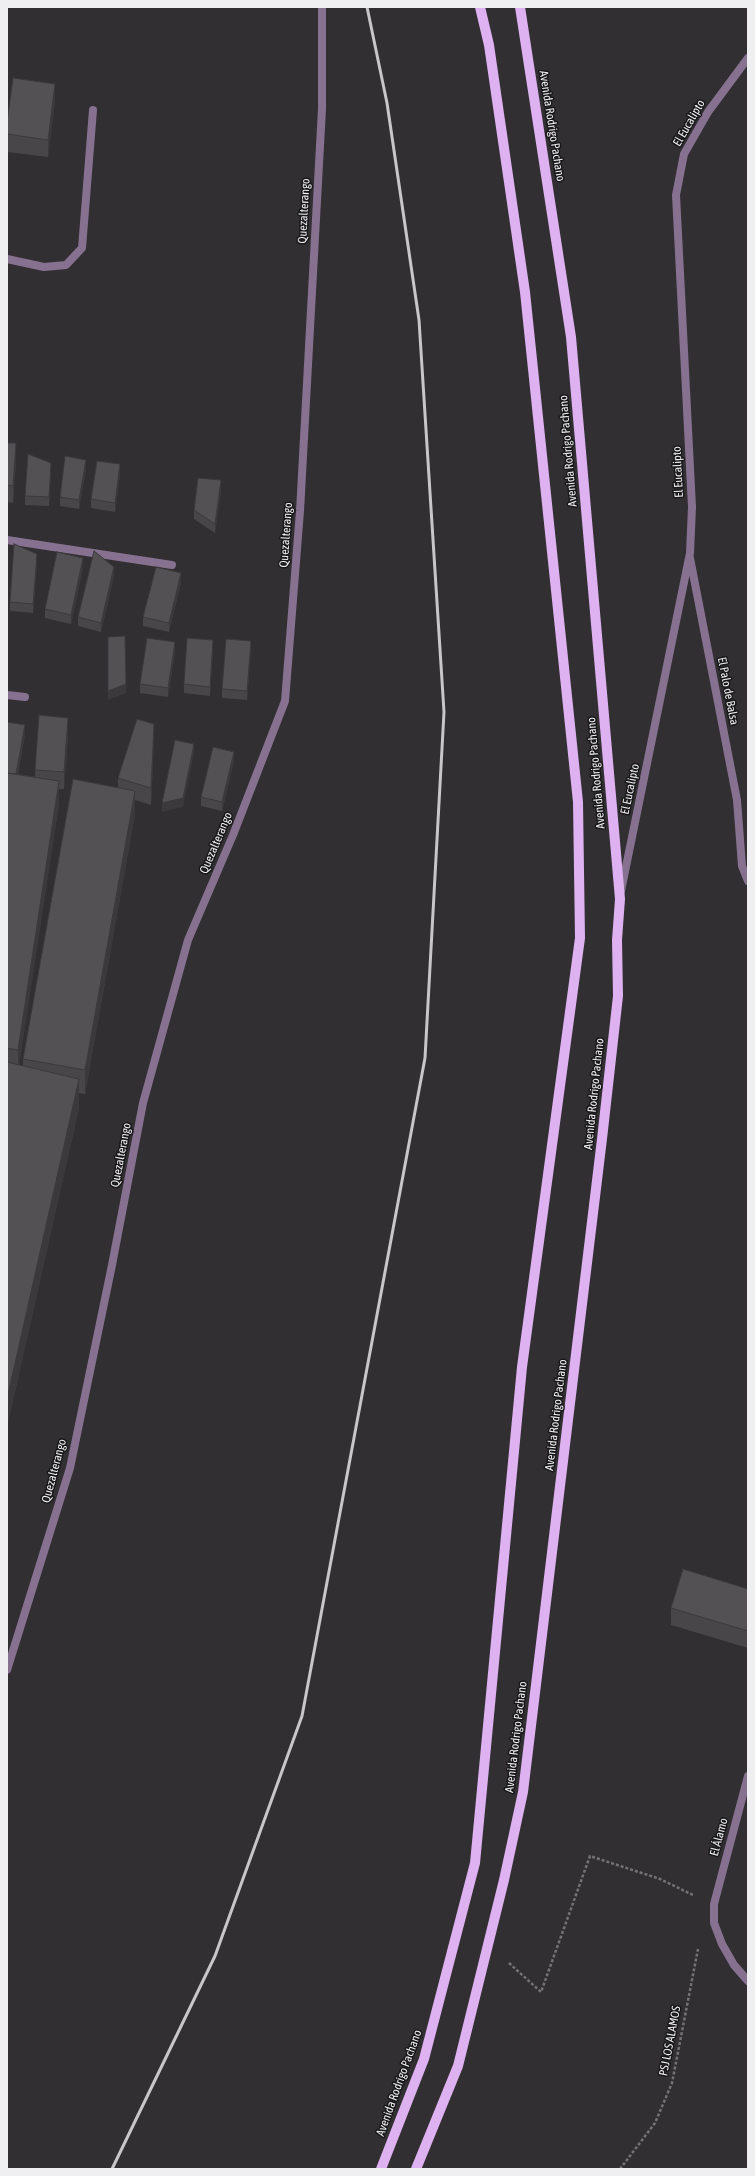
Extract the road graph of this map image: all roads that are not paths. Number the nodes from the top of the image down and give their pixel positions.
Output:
1 (322, 7) edge
2 (480, 7) edge
3 (520, 7) edge
4 (748, 58) edge
5 (93, 110) dead end
6 (7, 259) edge
7 (7, 540) edge
8 (690, 553) junction
9 (172, 565) dead end
10 (7, 695) edge
11 (25, 697) dead end
12 (748, 881) edge
13 (620, 899) junction
14 (7, 1670) edge
15 (748, 1776) edge
16 (748, 1981) edge
17 (381, 2169) edge
18 (416, 2169) edge

1 - 14 street, Quezalterango
2 - 17 main road, Avenida Rodrigo Pachano
3 - 13 main road, Avenida Rodrigo Pachano
4 - 8 street, El Eucalipto
5 - 6 street
7 - 9 street
8 - 12 street, El Palo de Balsa
8 - 13 street, El Eucalipto
10 - 11 street
13 - 18 main road, Avenida Rodrigo Pachano
15 - 16 street, El Álamo

